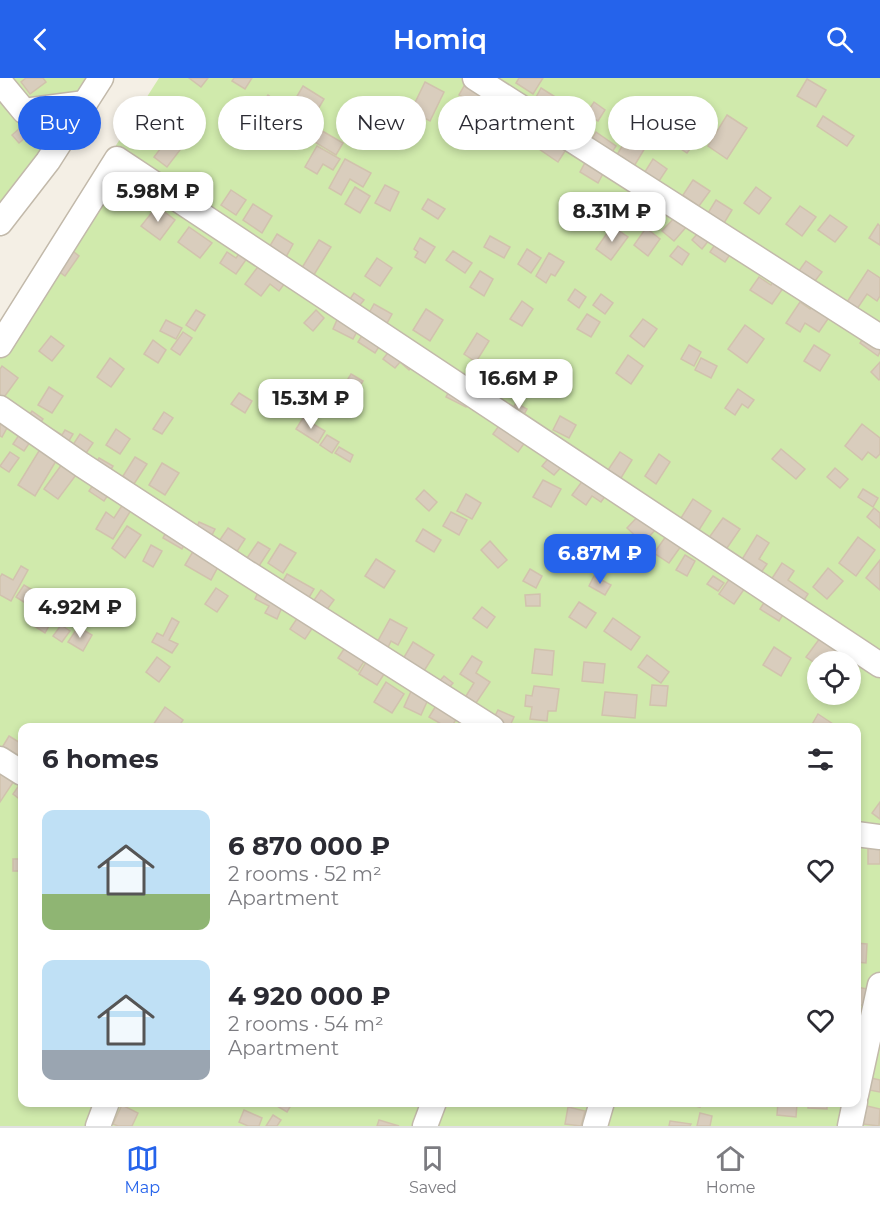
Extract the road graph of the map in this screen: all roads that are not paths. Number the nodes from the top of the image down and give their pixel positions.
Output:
1 (101, 78) edge
2 (475, 78) edge
3 (0, 82) edge
4 (89, 96) edge
5 (18, 104) edge
6 (55, 150) edge
7 (0, 223) edge
8 (880, 337) edge
9 (0, 345) edge
10 (0, 408) edge
11 (880, 665) edge
12 (484, 723) edge
13 (0, 759) edge
14 (18, 770) edge
15 (861, 835) edge
16 (880, 837) edge
17 (880, 985) edge
18 (861, 1072) edge
19 (105, 1107) edge
20 (433, 1107) edge
21 (601, 1107) edge
22 (854, 1107) edge
23 (98, 1126) edge
24 (425, 1126) edge
25 (595, 1126) edge
26 (850, 1126) edge

1 - 4 street
2 - 8 street
3 - 5 street
6 - 7 street
9 - 11 street
10 - 12 street
13 - 14 street
15 - 16 street
17 - 18 street
19 - 23 street
20 - 24 street
21 - 25 street
22 - 26 street

